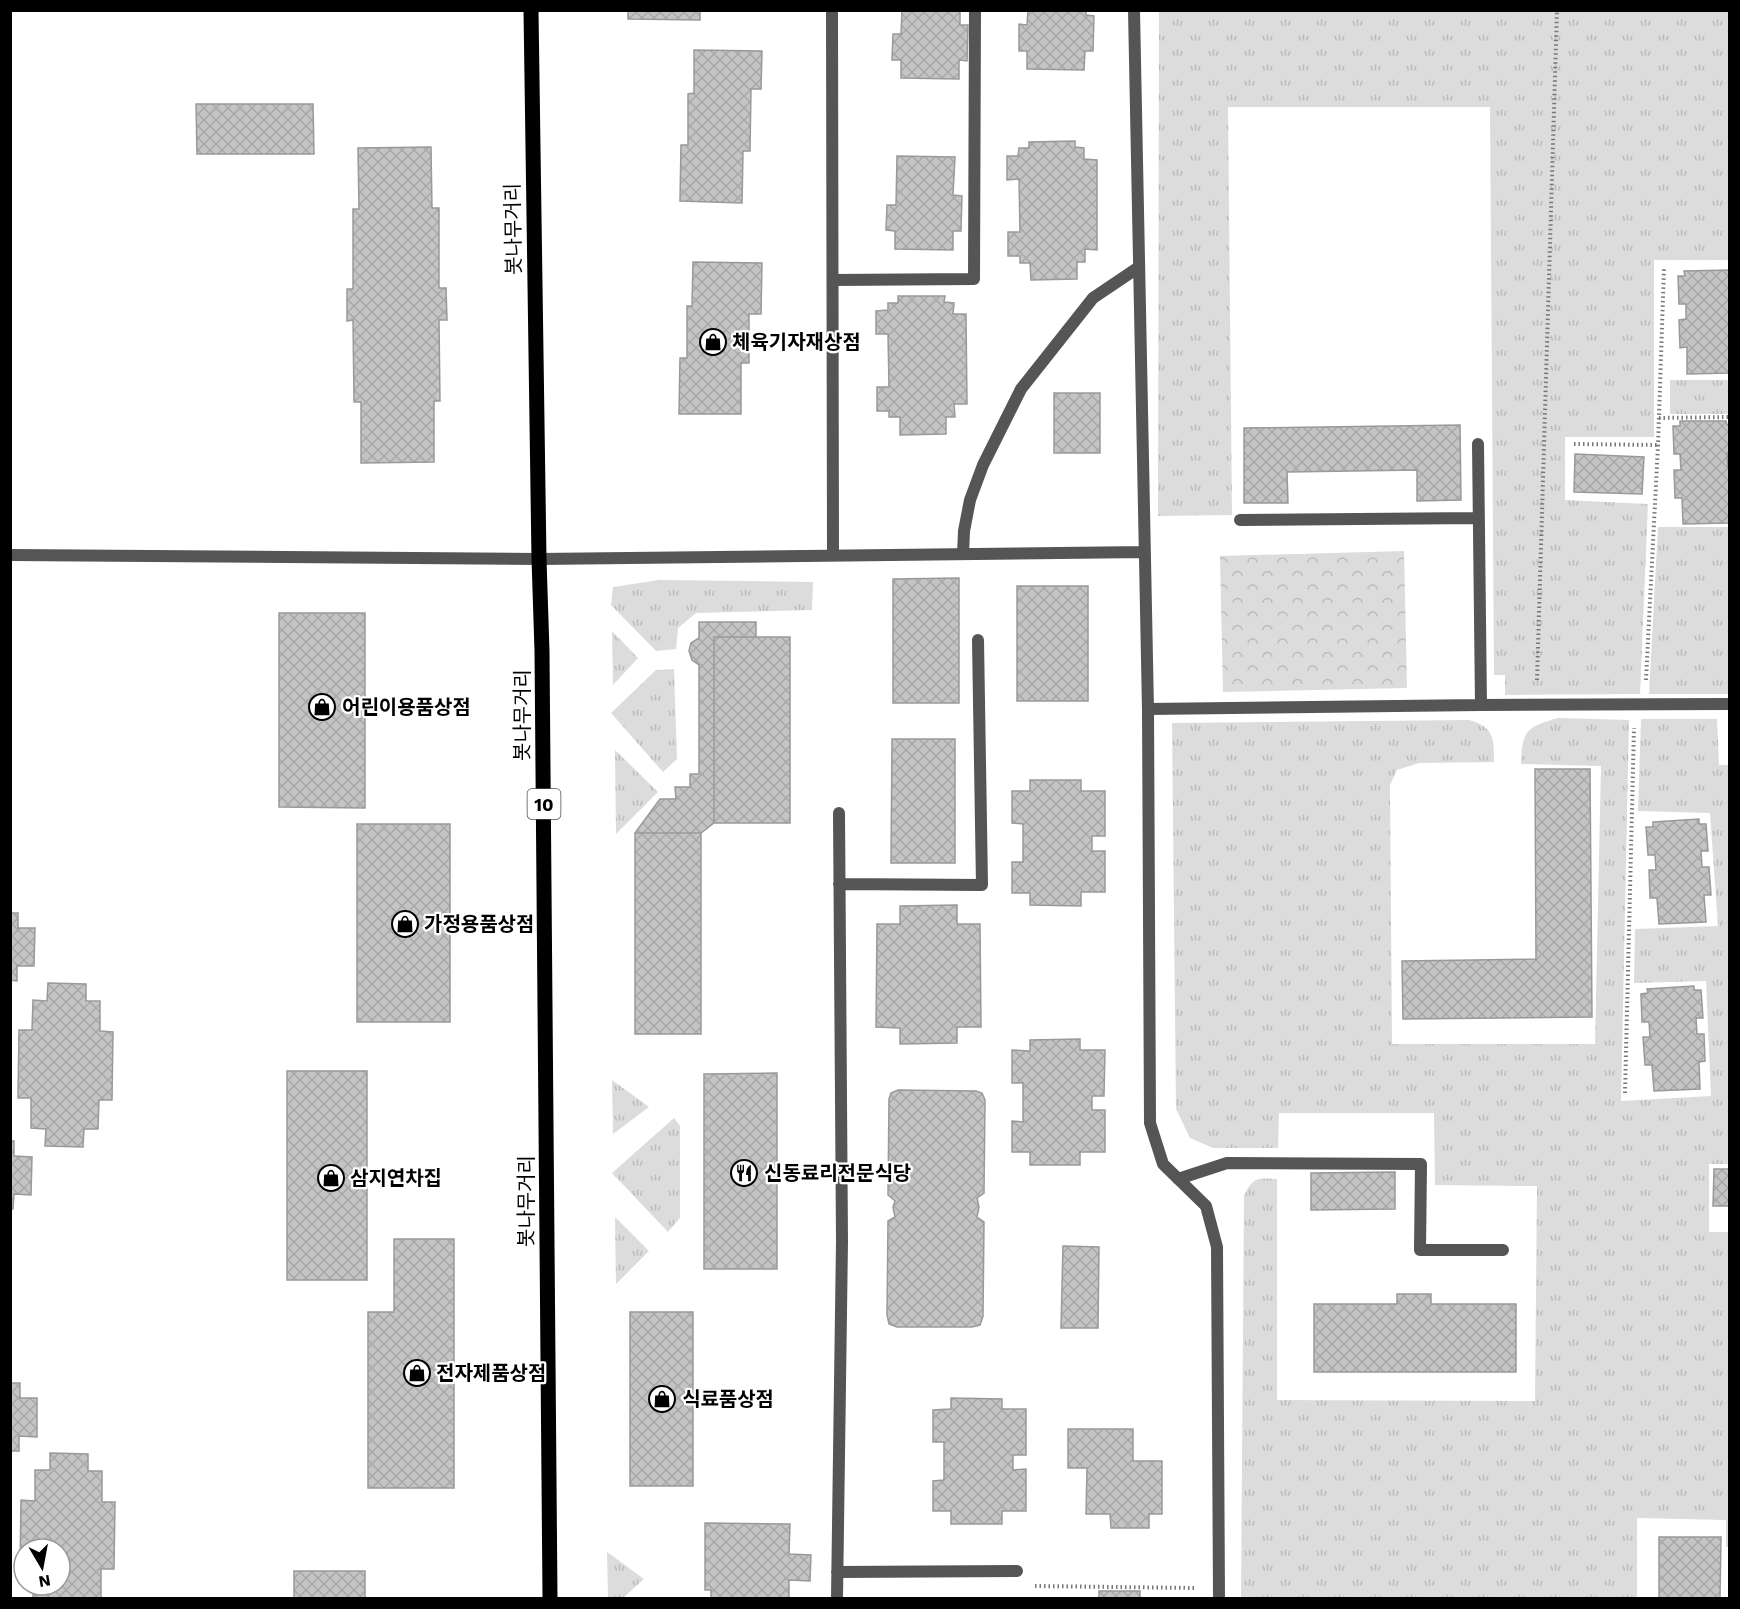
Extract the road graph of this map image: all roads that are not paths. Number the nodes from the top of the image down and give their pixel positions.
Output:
1 (531, 10) edge
2 (832, 10) edge
3 (975, 10) edge
4 (1134, 10) edge
5 (1139, 267) junction
6 (833, 280) junction
7 (1478, 444) dead end
8 (1478, 518) junction
9 (1240, 520) dead end
10 (1145, 552) junction
11 (963, 554) junction
12 (10, 555) edge
13 (833, 555) junction
14 (539, 559) junction
15 (978, 640) dead end
16 (1730, 704) edge
17 (1481, 705) junction
18 (1148, 709) junction
19 (840, 813) dead end
20 (839, 885) junction
21 (1178, 1179) junction
22 (1503, 1250) dead end
23 (1017, 1571) road end
24 (837, 1572) junction
25 (1219, 1593) edge
26 (550, 1599) edge
27 (837, 1599) edge

1 - 14 main road, 봇나무거리 / 10
2 - 6 street
3 - 6 street
4 - 5 street
5 - 10 street
5 - 11 street
6 - 13 street
7 - 8 street
8 - 9 street
8 - 17 street
10 - 11 street
10 - 18 street
11 - 13 street
12 - 14 street
13 - 14 street
14 - 26 main road, 봇나무거리 / 10
15 - 20 street
16 - 17 street
17 - 18 street
18 - 21 street
19 - 20 street
20 - 24 street
21 - 22 street
21 - 25 street
23 - 24 street
24 - 27 street

